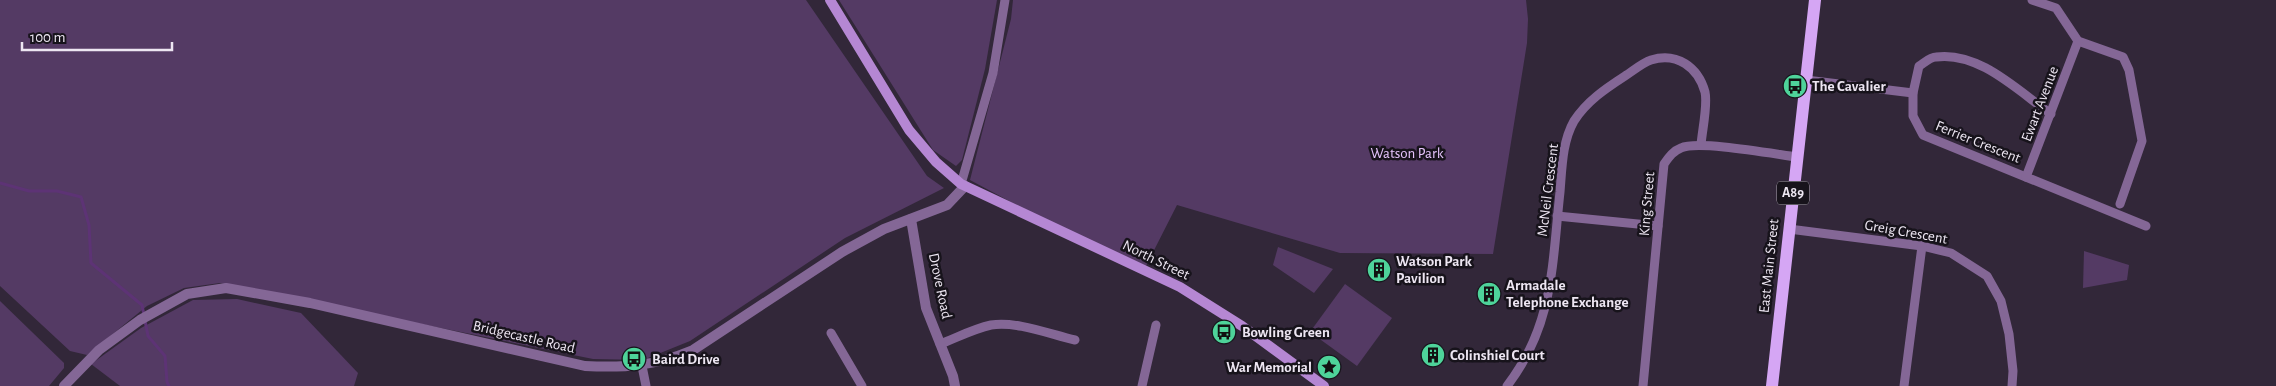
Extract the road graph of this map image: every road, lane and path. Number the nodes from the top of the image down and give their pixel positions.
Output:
1 (830, 0) edge
2 (1005, 0) edge
3 (1815, 0) edge
4 (2032, 0) edge
5 (2078, 40) junction
6 (1806, 80) junction
7 (1913, 93) junction
8 (2050, 114) junction
9 (1701, 145) junction
10 (1797, 157) junction
11 (2026, 177) junction
12 (963, 185) junction
13 (2120, 204) dead end
14 (1557, 216) junction
15 (911, 219) junction
16 (1658, 226) junction
17 (2146, 226) dead end
18 (1789, 229) junction
19 (1922, 246) junction
20 (1156, 325) dead end
21 (831, 333) dead end
22 (1075, 340) dead end
23 (940, 344) junction
24 (642, 366) junction
25 (858, 385) edge
26 (64, 386) edge
27 (646, 386) edge
28 (955, 386) edge
29 (1142, 386) edge
30 (1324, 386) edge
31 (1507, 386) edge
32 (1643, 386) edge
33 (1772, 386) edge
34 (1904, 386) edge
35 (2012, 386) edge

1 - 12 main road, North Street
2 - 12 street
3 - 6 main road, East Main Street / A89
4 - 5 street
5 - 8 street, Ewart Avenue
5 - 13 street
6 - 7 street
6 - 10 main road, East Main Street / A89
7 - 8 street, Ferrier Crescent
7 - 11 street, Ferrier Crescent
8 - 11 street, Ewart Avenue
9 - 10 street, King Street
9 - 14 street, McNeil Crescent
9 - 16 street, King Street
10 - 18 main road, East Main Street / A89
11 - 17 street, Ferrier Crescent
12 - 15 street, Bridgecastle Road
12 - 30 main road, North Street
14 - 16 street
14 - 31 street, McNeil Crescent
15 - 23 street, Drove Road
15 - 24 street, Bridgecastle Road
16 - 32 street, King Street
18 - 19 street, Greig Crescent
18 - 33 main road, East Main Street / A89
19 - 34 street
19 - 35 street, Greig Crescent
20 - 29 street
21 - 25 street
22 - 23 street
23 - 28 street, Drove Road
24 - 26 street, Bridgecastle Road
24 - 27 street

